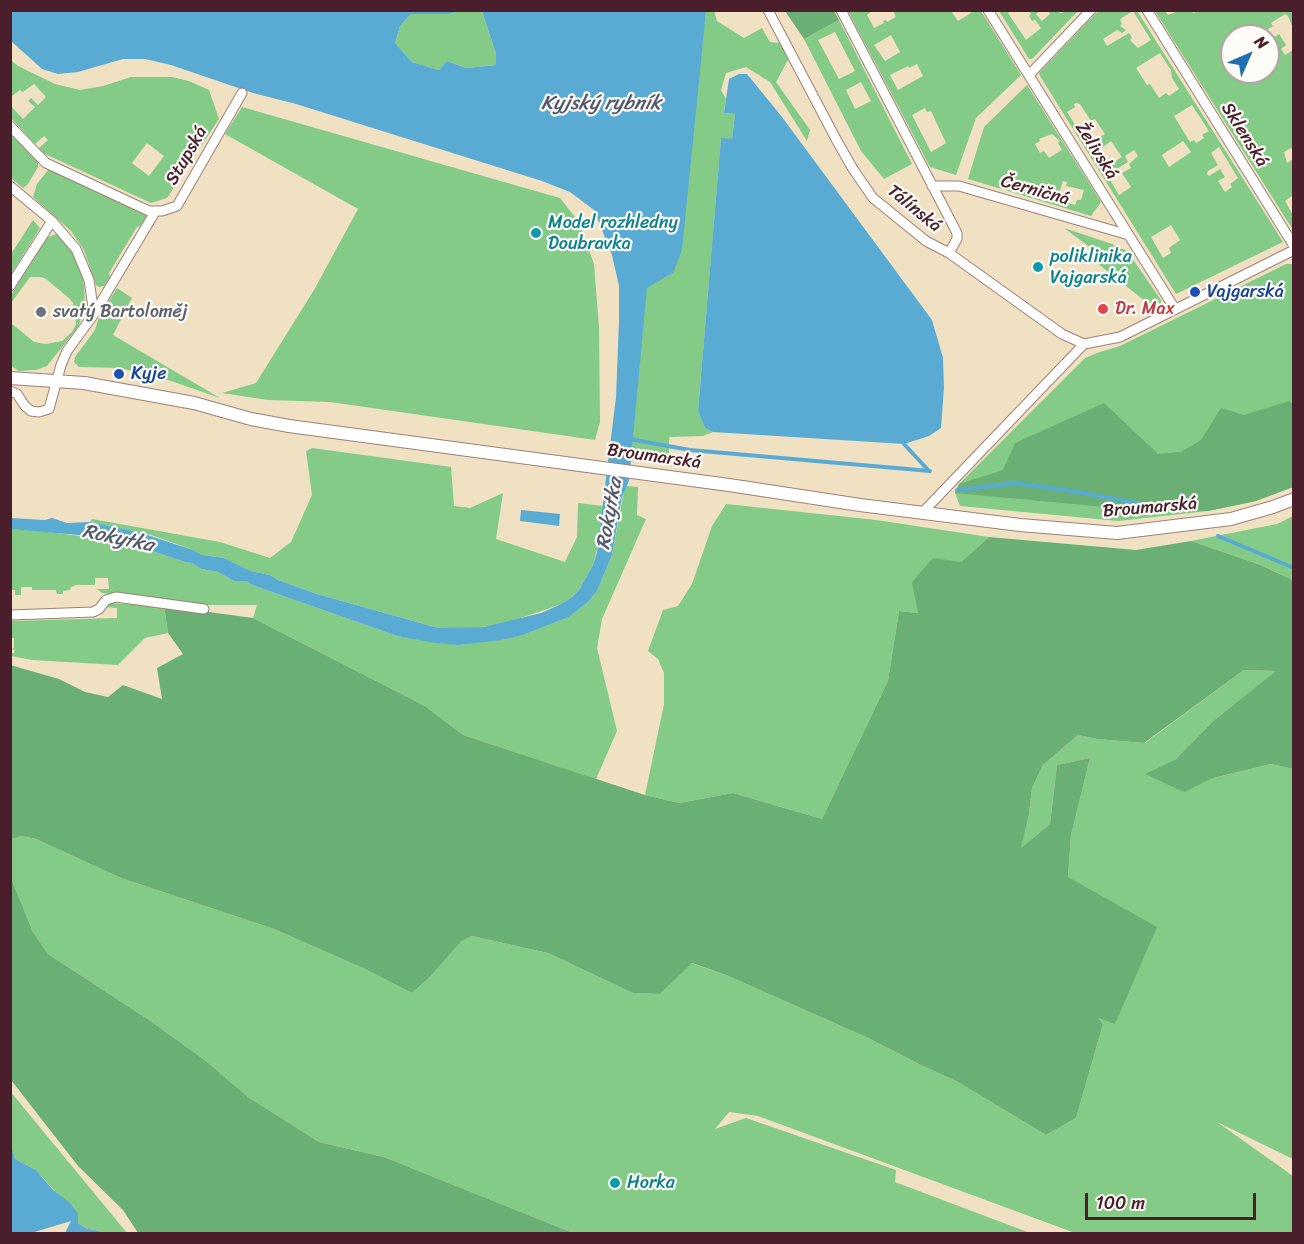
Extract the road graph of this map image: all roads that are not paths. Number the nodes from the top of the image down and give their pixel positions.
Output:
1 (768, 10) edge
2 (841, 10) edge
3 (988, 10) edge
4 (1091, 10) edge
5 (1147, 10) edge
6 (1029, 75) junction
7 (242, 93) dead end
8 (10, 126) edge
9 (10, 186) edge
10 (932, 186) junction
11 (155, 212) junction
12 (52, 222) junction
13 (1129, 235) junction
14 (1293, 248) edge
15 (949, 254) junction
16 (10, 286) edge
17 (1175, 309) junction
18 (92, 316) junction
19 (1084, 344) junction
20 (10, 378) edge
21 (57, 381) junction
22 (10, 391) edge
23 (1293, 499) edge
24 (922, 513) junction
25 (204, 609) dead end
26 (10, 615) edge

1 - 15 street, Tálínská
2 - 10 street
3 - 6 street, Želivská
4 - 6 street
5 - 14 street, Sklenská
6 - 13 street, Želivská
7 - 11 street, Stupská
8 - 11 street
9 - 12 street
10 - 13 street, Černičná
10 - 15 street
11 - 18 street
12 - 16 street
12 - 18 street
13 - 17 street, Želivská
14 - 17 street
15 - 19 street, Tálínská
17 - 19 street
18 - 21 street
19 - 24 street
20 - 21 street, Broumarská
21 - 22 street
21 - 24 street, Broumarská
23 - 24 street, Broumarská
25 - 26 street

